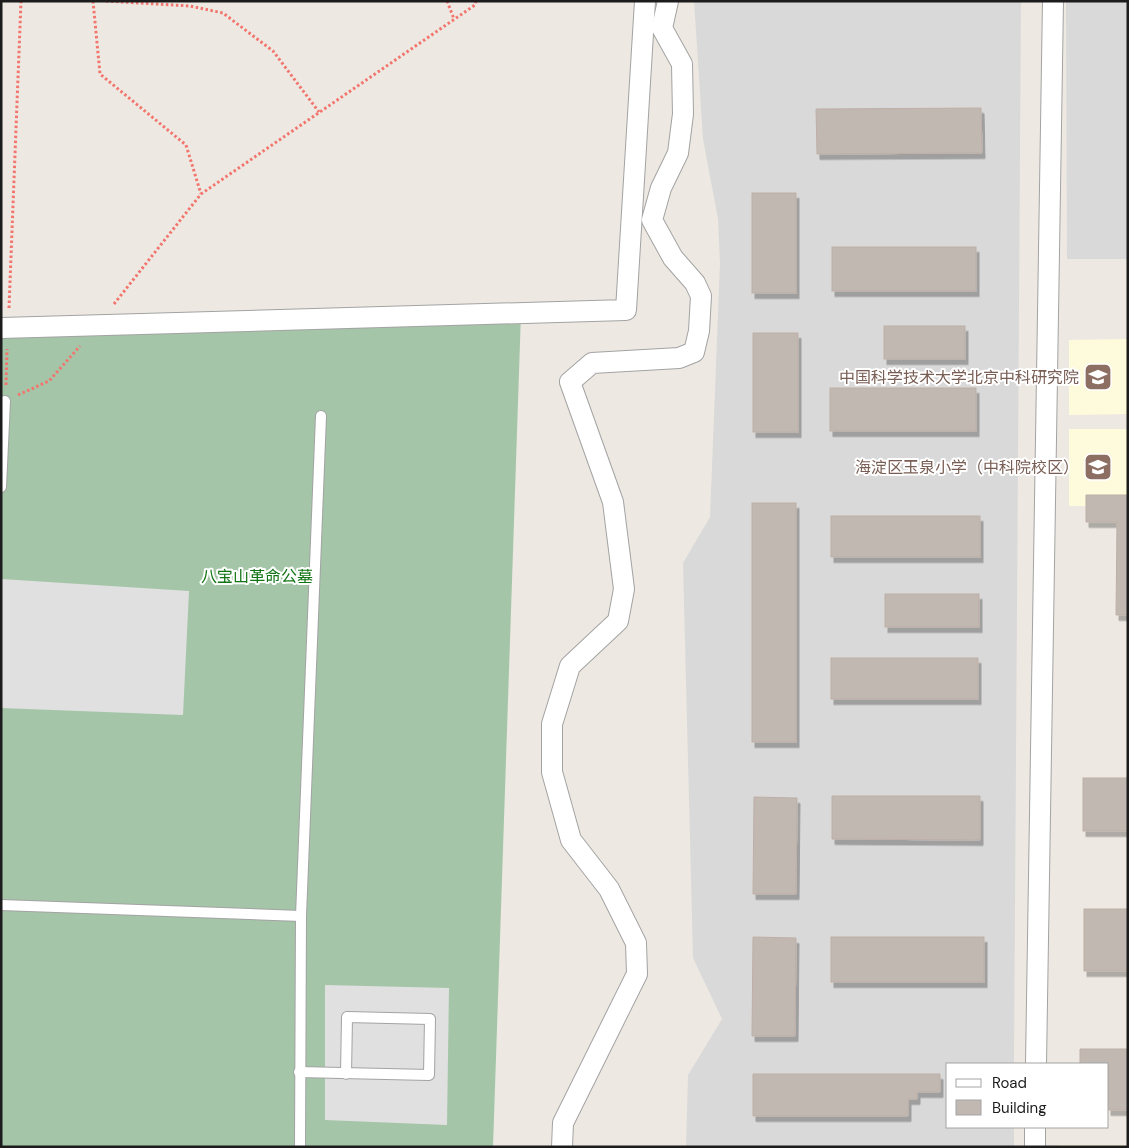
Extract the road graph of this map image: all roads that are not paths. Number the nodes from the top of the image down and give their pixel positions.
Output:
1 (645, 1) edge
2 (668, 1) edge
3 (1053, 1) edge
4 (5, 328) edge
5 (5, 401) road end
6 (322, 416) dead end
7 (1, 487) edge
8 (1, 905) edge
9 (301, 916) junction
10 (1036, 1063) edge
11 (299, 1072) junction
12 (346, 1074) junction
13 (1035, 1128) edge
14 (300, 1147) edge
15 (562, 1147) edge
16 (1035, 1147) edge

1 - 4 street
2 - 15 street
3 - 10 street
5 - 7 lane
6 - 9 lane
8 - 9 lane
9 - 11 lane
11 - 12 lane
11 - 14 lane
12 - 12 lane
13 - 16 street

